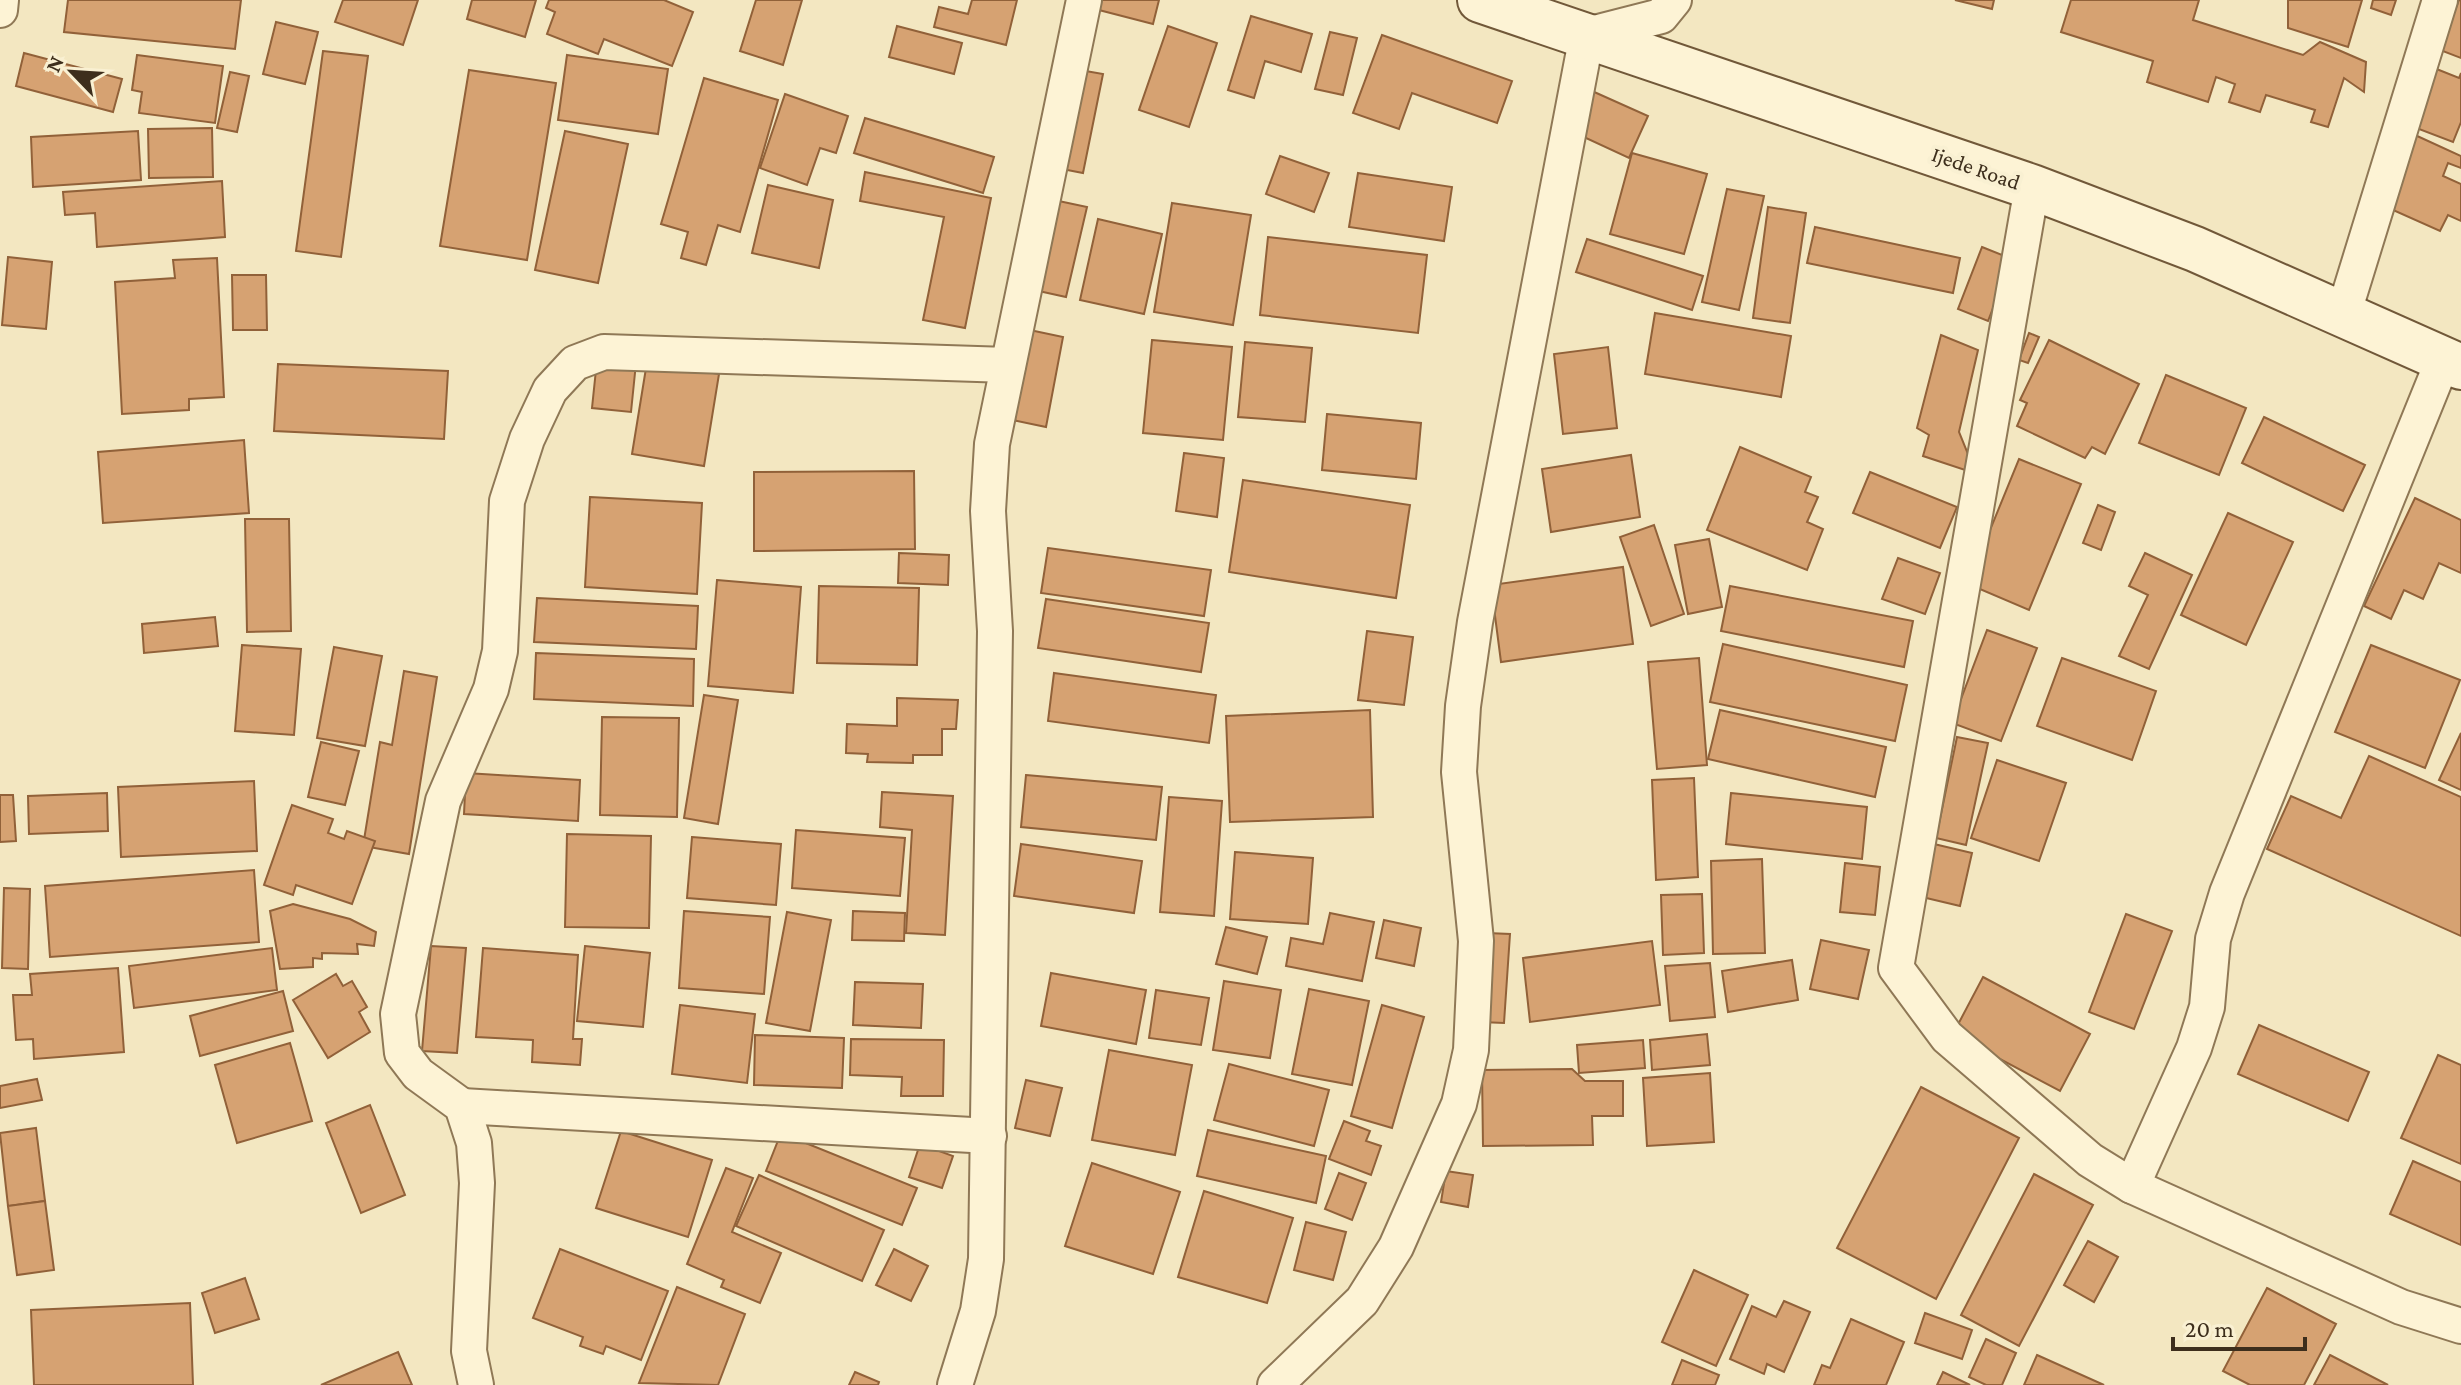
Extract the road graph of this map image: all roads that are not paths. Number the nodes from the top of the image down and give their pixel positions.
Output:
1 (1, 0) edge
2 (1084, 0) edge
3 (1480, 0) edge
4 (1674, 0) edge
5 (2440, 0) edge
6 (0, 10) edge
7 (1587, 35) junction
8 (2032, 187) junction
9 (2344, 312) junction
10 (2452, 362) edge
11 (1008, 365) junction
12 (462, 1106) junction
13 (989, 1136) junction
14 (2132, 1186) junction
15 (2461, 1326) edge
16 (476, 1385) edge
17 (955, 1385) edge
18 (1275, 1385) edge

1 - 6 street
2 - 11 street
3 - 7 main road, Ijede Road
4 - 7 street
5 - 9 street
7 - 8 main road, Ijede Road
7 - 18 street
8 - 9 main road, Ijede Road
8 - 14 street
9 - 10 main road, Ijede Road
10 - 14 street
11 - 12 street
11 - 13 street
12 - 13 street
12 - 16 street
13 - 17 street
14 - 15 street

